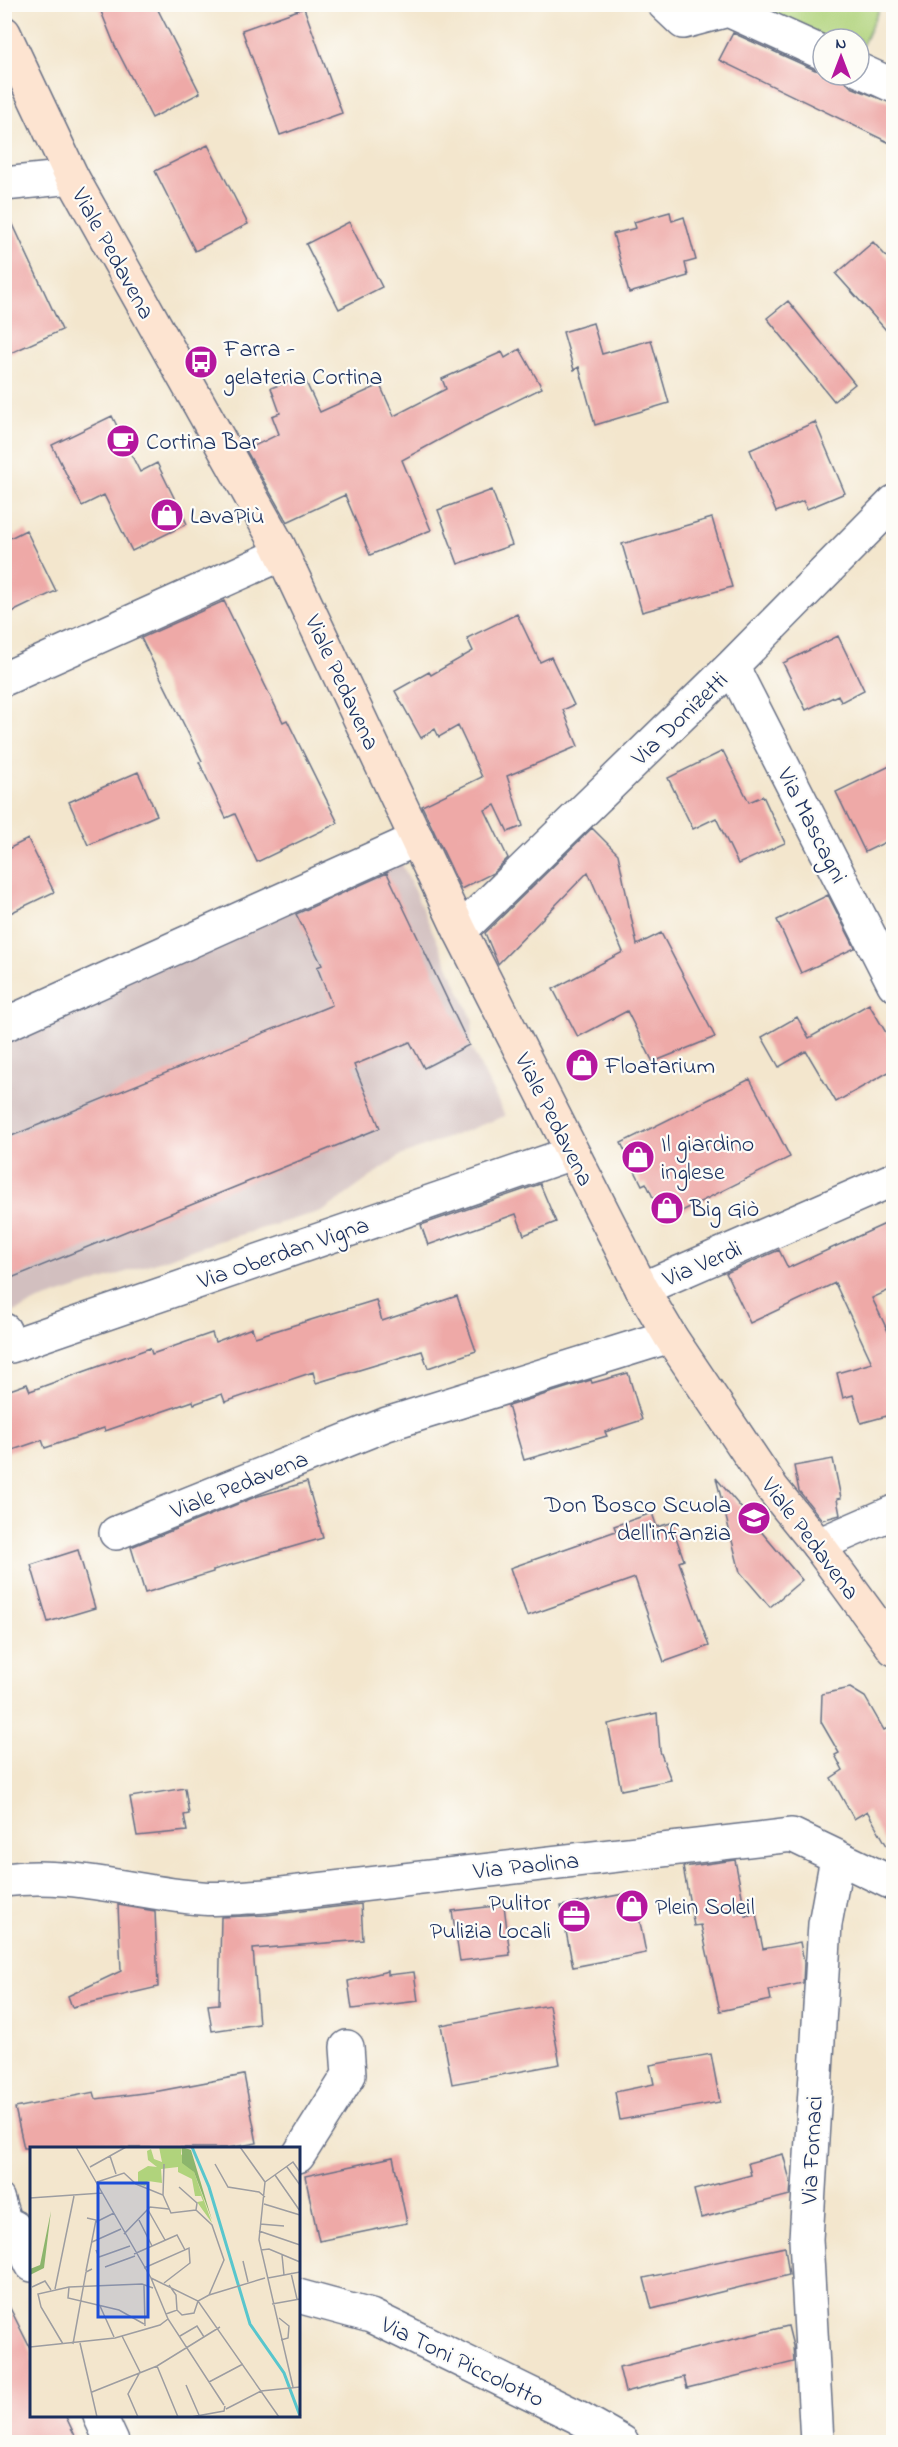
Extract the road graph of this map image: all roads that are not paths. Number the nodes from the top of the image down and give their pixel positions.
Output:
1 (664, 4) edge
2 (4, 33) edge
3 (811, 48) edge
4 (871, 75) edge
5 (894, 86) edge
6 (72, 177) junction
7 (4, 184) edge
8 (894, 502) edge
9 (282, 554) junction
10 (732, 666) junction
11 (4, 679) edge
12 (417, 839) junction
13 (460, 931) junction
14 (894, 984) edge
15 (4, 1025) edge
16 (572, 1153) junction
17 (894, 1179) edge
18 (642, 1289) junction
19 (4, 1330) edge
20 (670, 1336) junction
21 (894, 1512) edge
22 (116, 1533) dead end
23 (818, 1545) junction
24 (894, 1649) edge
25 (837, 1858) junction
26 (4, 1880) edge
27 (894, 1884) edge
28 (347, 2047) dead end
29 (300, 2153) edge
30 (4, 2195) edge
31 (17, 2228) edge
32 (30, 2260) edge
33 (300, 2297) edge
34 (101, 2417) edge
35 (112, 2442) edge
36 (622, 2442) edge
37 (817, 2442) edge

1 - 3 street
2 - 6 main road, Viale Pedavena
4 - 5 street
6 - 7 street
6 - 9 main road, Viale Pedavena
8 - 10 street, Via Donizetti
9 - 11 street
9 - 12 main road, Viale Pedavena
10 - 13 street, Via Donizetti
10 - 14 street, Via Mascagni
12 - 13 main road, Viale Pedavena
12 - 15 street
13 - 16 main road, Viale Pedavena
16 - 18 main road, Viale Pedavena
16 - 19 street, Via Oberdan Vigna
17 - 18 street, Via Verdi
18 - 20 main road, Viale Pedavena
20 - 22 street, Viale Pedavena
20 - 23 main road, Viale Pedavena
21 - 23 street
23 - 24 main road, Viale Pedavena
25 - 26 street, Via Paolina
25 - 27 street, Via Paolina
25 - 37 street, Via Fornaci
28 - 29 street
30 - 31 lane
31 - 32 street
33 - 36 street, Via Toni Piccolotto
34 - 35 street

